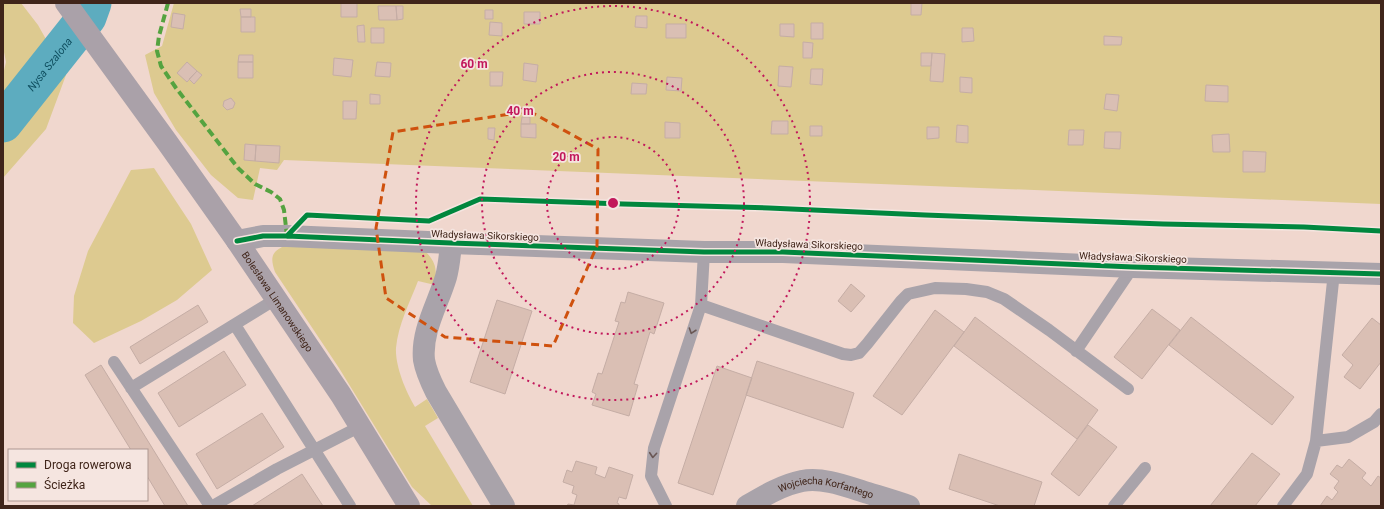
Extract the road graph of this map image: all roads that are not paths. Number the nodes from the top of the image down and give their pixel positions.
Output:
1 (66, 3) edge
2 (237, 241) junction
3 (451, 243) junction
4 (704, 252) junction
5 (1133, 266) junction
6 (1334, 272) junction
7 (1381, 274) edge
8 (276, 299) junction
9 (701, 305) junction
10 (235, 325) junction
11 (1076, 351) junction
12 (114, 362) dead end
13 (131, 388) junction
14 (1128, 389) dead end
15 (1381, 414) edge
16 (361, 426) junction
17 (1316, 441) junction
18 (316, 450) junction
19 (1145, 468) dead end
20 (212, 506) edge
21 (350, 506) edge
22 (409, 506) edge
23 (504, 506) edge
24 (666, 506) edge
25 (747, 506) edge
26 (908, 506) edge
27 (1114, 506) edge
28 (1283, 506) edge

1 - 2 main road, Bolesława Limanowskiego
2 - 3 street, Władysława Sikorskiego
2 - 8 main road, Bolesława Limanowskiego
3 - 4 street, Władysława Sikorskiego
3 - 23 street
4 - 5 street, Władysława Sikorskiego
4 - 9 lane
5 - 6 street, Władysława Sikorskiego
5 - 11 lane
6 - 7 street, Władysława Sikorskiego
6 - 17 lane
8 - 10 lane
8 - 16 main road, Bolesława Limanowskiego
9 - 11 lane
9 -> 24 lane
10 - 13 lane
10 - 18 lane
11 - 14 lane
12 - 13 lane
13 - 20 lane
15 - 17 lane
16 - 18 lane
16 - 22 main road, Bolesława Limanowskiego
17 - 28 lane
18 - 20 lane
18 - 21 lane
19 - 27 lane
25 - 26 street, Wojciecha Korfantego

